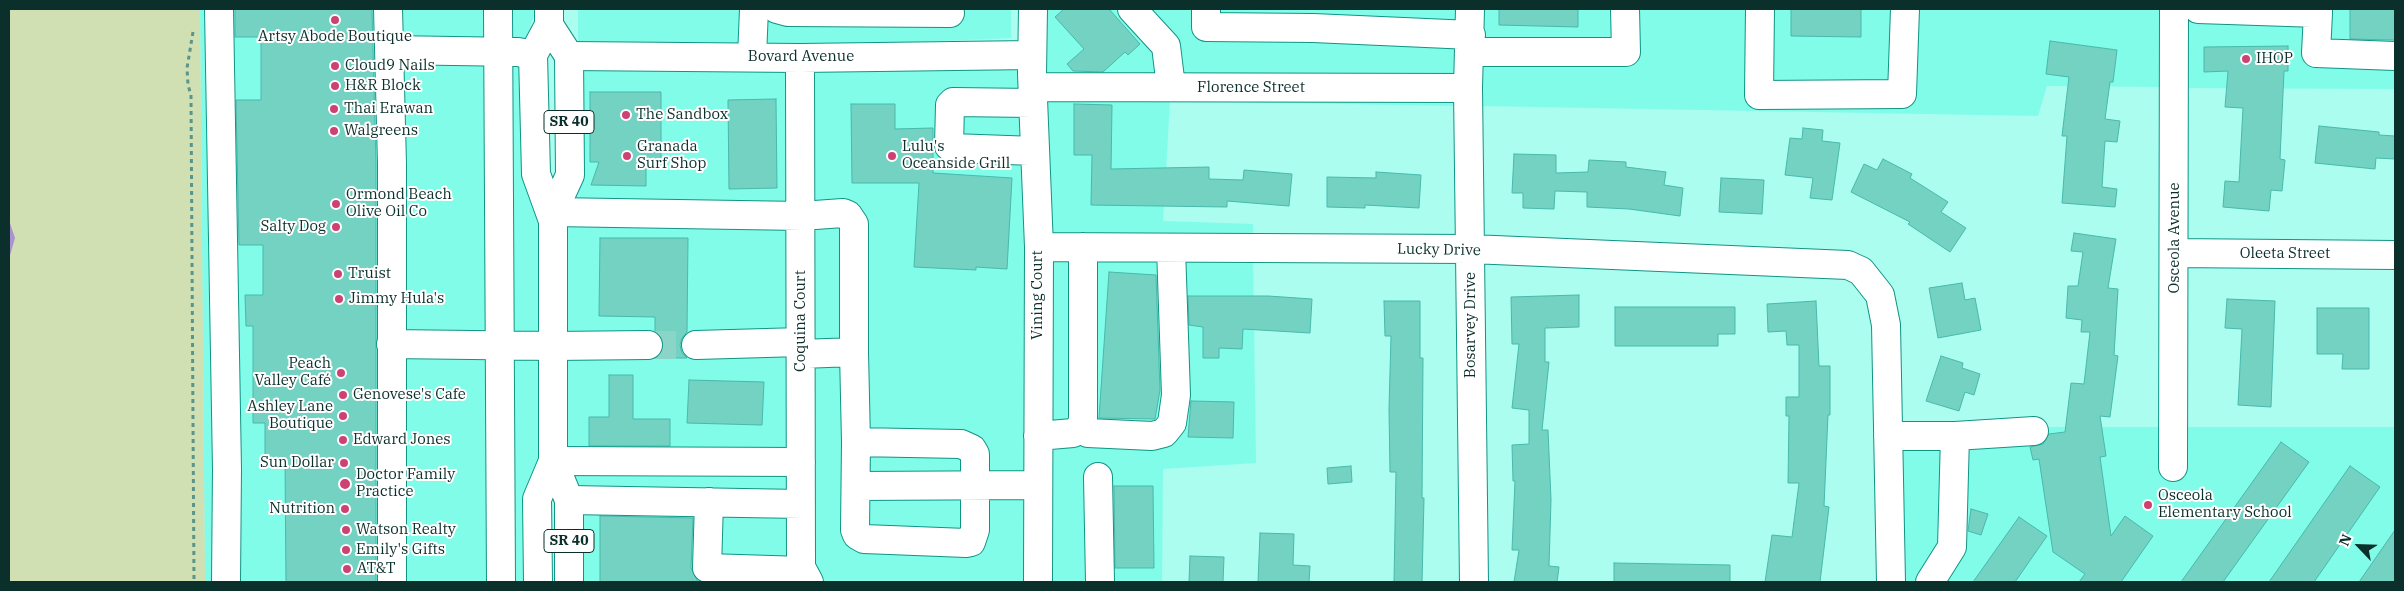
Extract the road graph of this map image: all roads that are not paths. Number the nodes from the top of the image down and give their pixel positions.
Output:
1 (218, 9) edge
2 (388, 9) edge
3 (498, 9) edge
4 (754, 9) edge
5 (777, 9) edge
6 (1033, 9) edge
7 (1132, 9) edge
8 (1206, 9) edge
9 (1625, 9) edge
10 (1760, 9) edge
11 (1905, 9) edge
12 (2174, 9) edge
13 (2198, 9) edge
14 (950, 11) edge
15 (2318, 11) edge
16 (549, 17) edge
17 (1470, 32) edge
18 (389, 50) junction
19 (497, 52) junction
20 (533, 55) junction
21 (1032, 55) junction
22 (569, 56) junction
23 (949, 56) junction
24 (2395, 56) edge
25 (752, 57) junction
26 (800, 58) junction
27 (1170, 87) junction
28 (1468, 88) junction
29 (1033, 95) junction
30 (1035, 151) junction
31 (801, 216) junction
32 (553, 217) junction
33 (1038, 247) junction
34 (1083, 247) junction
35 (1171, 248) junction
36 (1471, 249) junction
37 (2175, 253) junction
38 (2395, 255) edge
39 (391, 344) junction
40 (648, 345) tunnel mouth
41 (696, 345) tunnel mouth
42 (500, 346) junction
43 (553, 346) junction
44 (801, 348) junction
45 (854, 352) junction
46 (1082, 425) junction
47 (2034, 431) dead end
48 (1038, 436) junction
49 (1888, 436) junction
50 (1955, 436) junction
51 (856, 442) junction
52 (553, 461) junction
53 (801, 462) junction
54 (2174, 467) dead end
55 (1098, 477) dead end
56 (1038, 485) junction
57 (856, 486) junction
58 (975, 486) junction
59 (569, 500) junction
60 (709, 502) junction
61 (801, 504) junction
62 (806, 577) edge
63 (226, 582) edge
64 (392, 582) edge
65 (501, 582) edge
66 (538, 582) edge
67 (569, 582) edge
68 (1038, 582) edge
69 (1100, 582) edge
70 (1474, 582) edge
71 (1891, 582) edge
72 (1930, 582) edge

1 - 63 street
2 - 18 street
3 - 19 street
4 - 25 street
5 - 14 street
6 - 21 street, Vining Court
7 - 27 street
8 - 17 street
9 - 17 street
10 - 11 street
12 - 37 street, Osceola Avenue
13 - 15 street
14 - 23 street
15 - 24 street
16 - 20 street, SR 40
16 - 22 street, SR 40
17 - 28 street, Bosarvey Drive
18 - 19 street
18 - 39 street
19 - 20 street
19 - 42 street
20 - 32 street, SR 40
21 - 23 street, Bovard Avenue
21 - 29 street, Vining Court
22 - 25 street, Bovard Avenue
22 - 32 street, SR 40
23 - 26 street, Bovard Avenue
25 - 26 street, Bovard Avenue
26 - 31 street, Coquina Court
27 - 28 street, Florence Street
27 - 29 street, Florence Street
28 - 36 street, Bosarvey Drive
29 - 30 street, Vining Court
29 - 30 street, Florence Street
30 - 33 street, Vining Court
31 - 32 street
31 - 44 street, Coquina Court
31 - 45 street
32 - 43 street, SR 40
33 - 34 street, Lucky Drive
33 - 48 street, Vining Court
34 - 35 street, Lucky Drive
34 - 46 street
35 - 36 street, Lucky Drive
35 - 46 street
36 - 49 street, Lucky Drive
36 - 70 street, Bosarvey Drive
37 - 38 street, Oleeta Street
37 - 54 street, Osceola Avenue
39 - 42 street
39 - 64 street
40 - 43 street
41 - 44 street
42 - 43 street
42 - 65 street
43 - 52 street, SR 40
44 - 45 street
44 - 53 street, Coquina Court
45 - 51 street
46 - 48 street
47 - 50 street
48 - 56 street, Vining Court
49 - 50 street
49 - 71 street, Lucky Drive
50 - 72 street
51 - 57 street
51 - 58 street
52 - 53 street
52 - 59 street, SR 40
52 - 66 street, SR 40
53 - 61 street, Coquina Court
55 - 69 street
56 - 58 street
56 - 68 street, Vining Court
57 - 58 street
57 - 58 street
59 - 60 street
59 - 67 street, SR 40
60 - 61 street
60 - 62 street
61 - 62 street, Coquina Court

